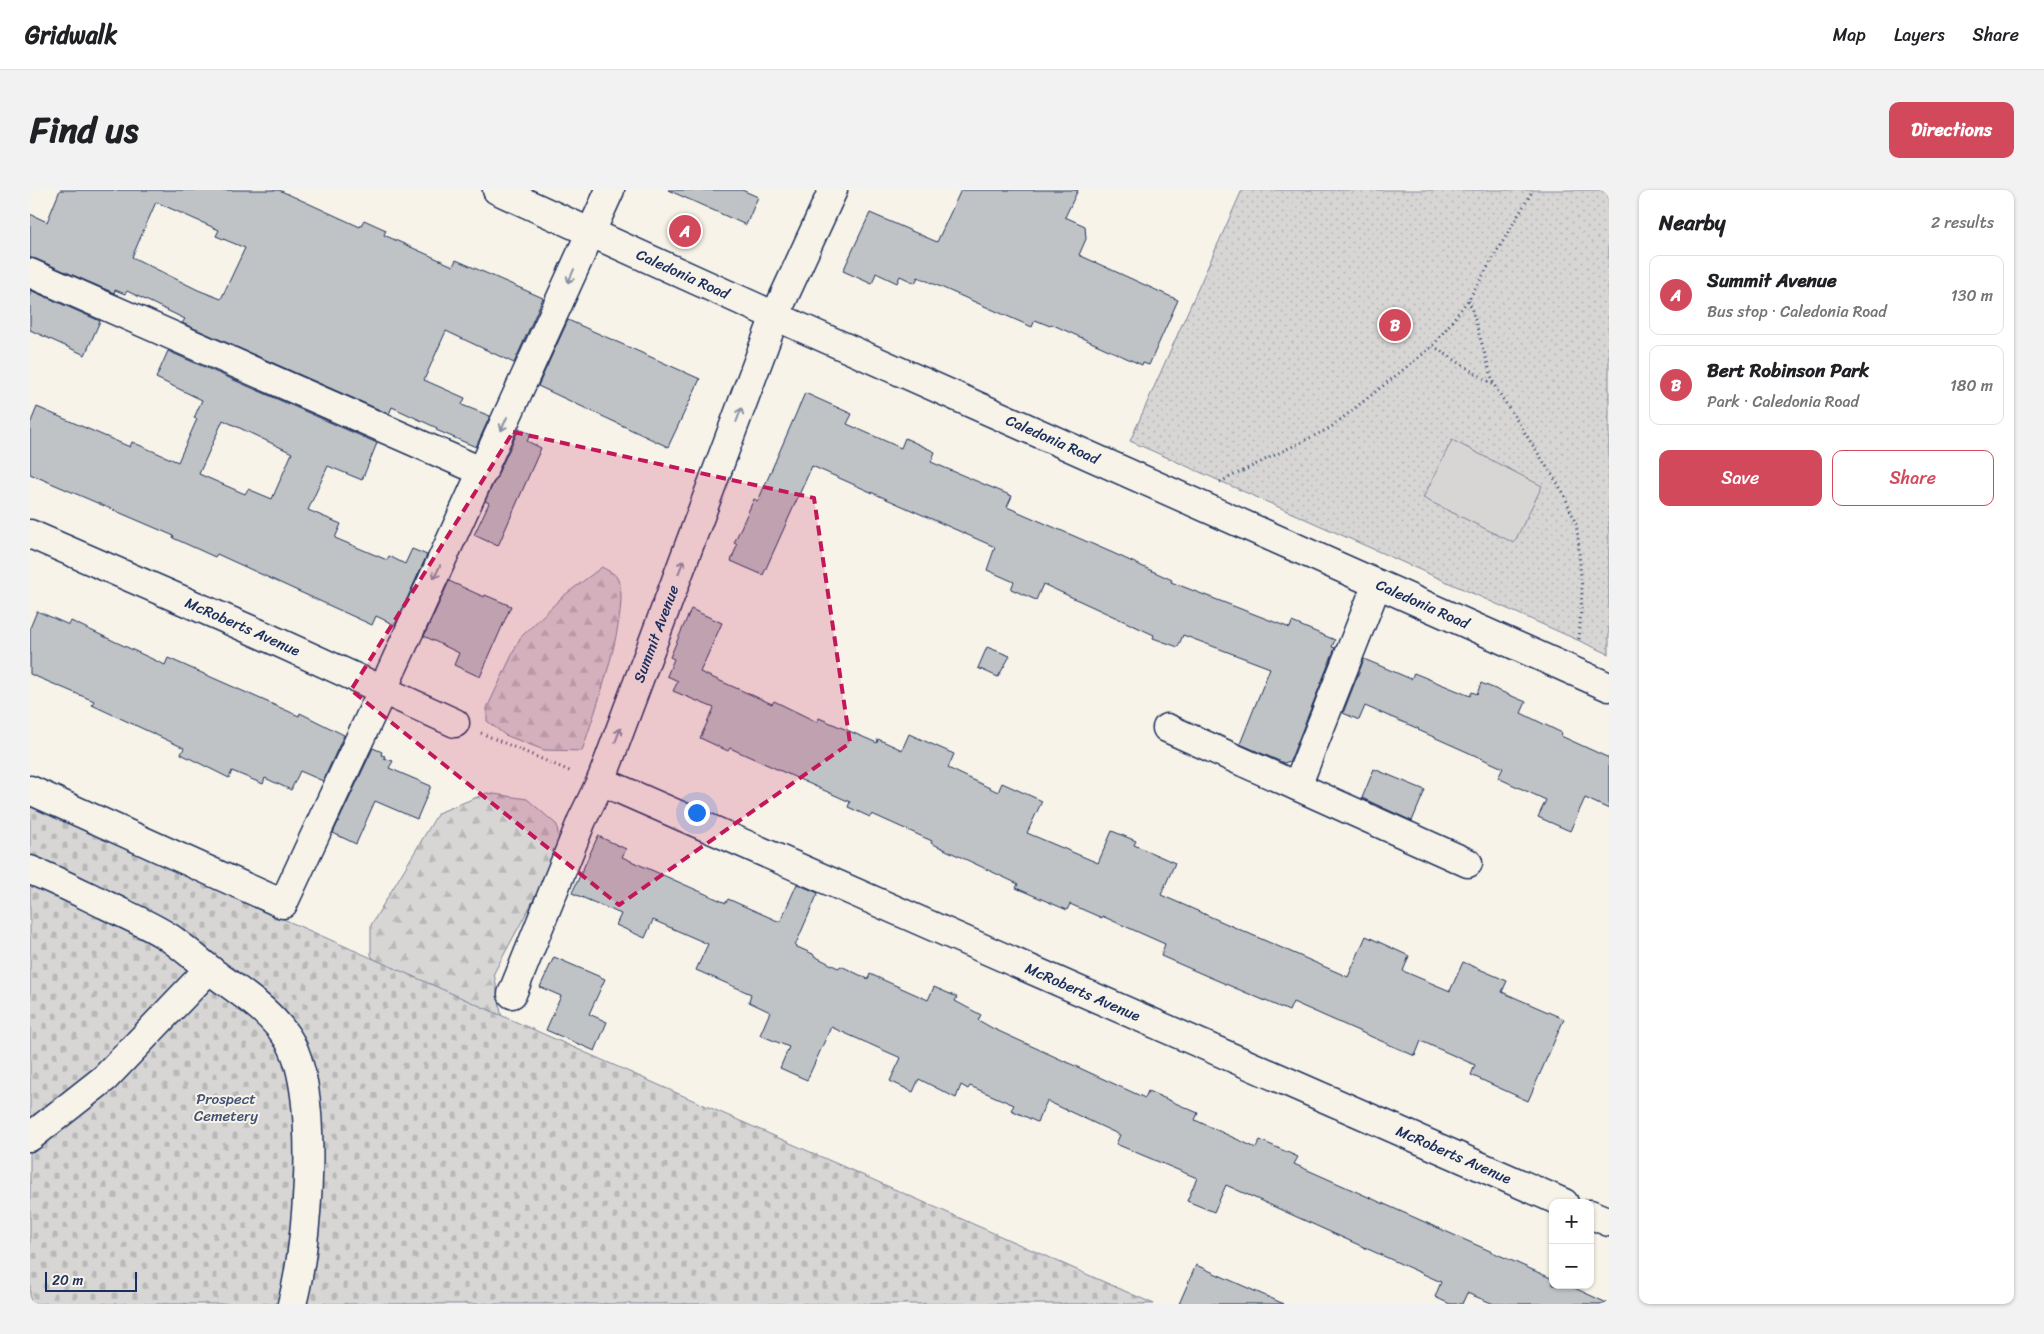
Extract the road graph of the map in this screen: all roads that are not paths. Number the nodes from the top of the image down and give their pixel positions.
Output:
1 (497, 190) edge
2 (610, 190) edge
3 (833, 190) edge
4 (590, 231) junction
5 (30, 273) edge
6 (775, 316) junction
7 (483, 472) junction
8 (30, 534) edge
9 (1377, 584) junction
10 (1609, 686) edge
11 (383, 689) junction
12 (466, 727) road end
13 (1167, 728) dead end
14 (601, 781) junction
15 (1297, 786) junction
16 (30, 790) edge
17 (1468, 863) dead end
18 (30, 870) edge
19 (209, 969) junction
20 (512, 994) dead end
21 (30, 1137) edge
22 (1555, 1199) edge
23 (1594, 1216) edge
24 (1609, 1222) edge
25 (292, 1304) edge

1 - 4 street, Caledonia Road
2 - 4 street
3 - 6 street, Summit Avenue
4 - 6 street, Caledonia Road
4 -> 7 street
5 - 7 street
6 - 9 street, Caledonia Road
14 -> 6 street, Summit Avenue
7 -> 11 street
8 - 11 street, McRoberts Avenue
9 - 10 street, Caledonia Road
9 - 15 street
11 - 12 street, McRoberts Avenue
11 - 16 street
13 - 15 street
14 - 20 street, Summit Avenue
14 - 22 street, McRoberts Avenue
15 - 17 street
18 - 19 street
19 - 21 street
19 - 25 street
23 - 24 street

